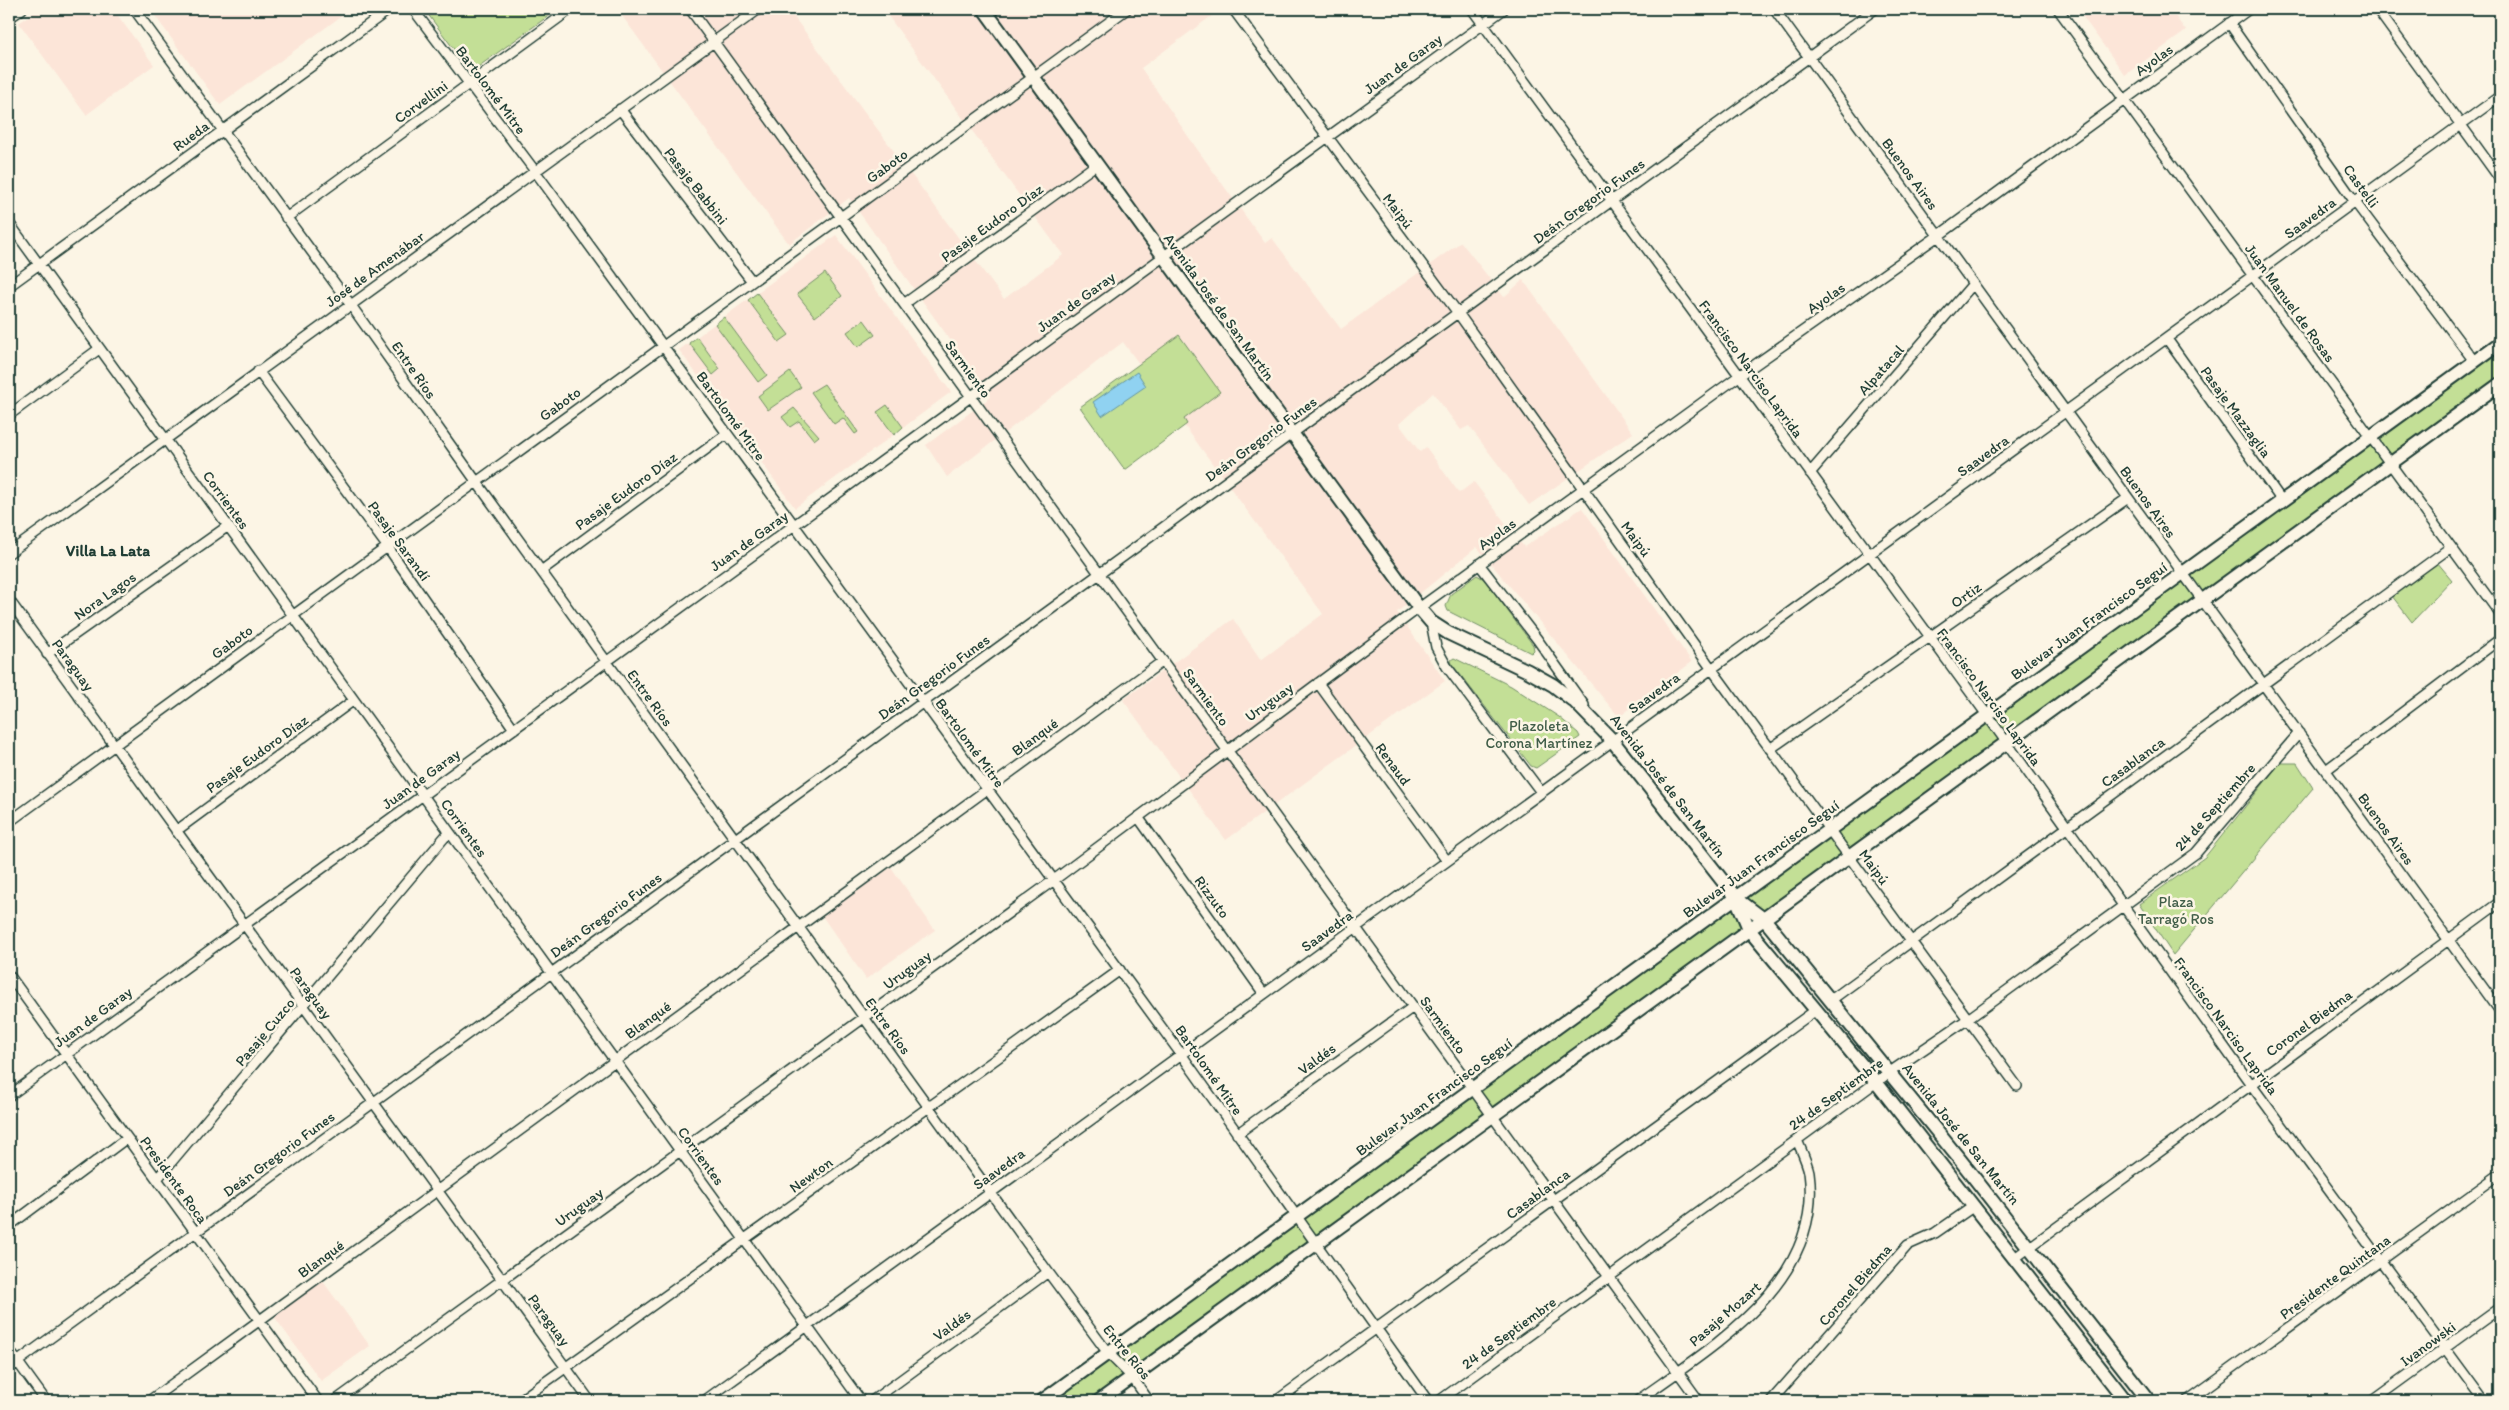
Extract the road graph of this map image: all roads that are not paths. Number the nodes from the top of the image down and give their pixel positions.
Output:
1 (22, 9) edge
2 (134, 9) edge
3 (390, 9) edge
4 (413, 9) edge
5 (571, 9) edge
6 (690, 9) edge
7 (759, 9) edge
8 (984, 9) edge
9 (1127, 9) edge
10 (1233, 9) edge
11 (1472, 9) edge
12 (1504, 9) edge
13 (1774, 9) edge
14 (1875, 9) edge
15 (2058, 9) edge
16 (2249, 9) edge
17 (2377, 9) edge
18 (9, 18) edge
19 (2229, 23) junction
20 (1483, 24) junction
21 (714, 42) junction
22 (1809, 57) junction
23 (1033, 76) junction
24 (469, 84) junction
25 (2500, 96) edge
26 (2124, 99) junction
27 (620, 109) junction
28 (2461, 125) junction
29 (222, 131) junction
30 (1326, 137) junction
31 (1097, 164) junction
32 (535, 171) junction
33 (2500, 179) edge
34 (1612, 202) junction
35 (2355, 202) junction
36 (840, 217) junction
37 (286, 218) junction
38 (9, 223) edge
39 (1938, 236) junction
40 (1163, 256) junction
41 (39, 264) junction
42 (2254, 276) junction
43 (751, 280) junction
44 (1973, 284) junction
45 (9, 286) edge
46 (350, 304) junction
47 (904, 304) junction
48 (1458, 313) junction
49 (2167, 339) junction
50 (2500, 343) edge
51 (663, 346) junction
52 (99, 349) junction
53 (2474, 361) junction
54 (258, 371) junction
55 (1739, 376) junction
56 (2500, 384) edge
57 (971, 396) junction
58 (2066, 412) junction
59 (9, 416) edge
60 (727, 434) junction
61 (1291, 434) junction
62 (2370, 435) junction
63 (165, 439) junction
64 (2391, 464) junction
65 (1810, 473) junction
66 (476, 481) junction
67 (1583, 489) junction
68 (2128, 498) junction
69 (2282, 501) junction
70 (794, 525) junction
71 (228, 526) junction
72 (386, 546) junction
73 (2452, 547) junction
74 (9, 553) edge
75 (1870, 556) junction
76 (1479, 564) junction
77 (541, 571) junction
78 (2183, 573) junction
79 (1099, 574) junction
80 (9, 600) edge
81 (2203, 601) junction
82 (1419, 608) junction
83 (2500, 614) edge
84 (292, 615) junction
85 (1431, 622) junction
86 (1929, 637) junction
87 (2500, 639) edge
88 (47, 654) junction
89 (607, 662) junction
90 (1163, 662) junction
91 (1711, 668) junction
92 (1318, 683) junction
93 (2263, 684) junction
94 (354, 700) junction
95 (923, 702) junction
96 (1986, 716) junction
97 (1592, 718) junction
98 (514, 729) junction
99 (2299, 733) junction
100 (1612, 740) junction
101 (2006, 744) junction
102 (114, 745) junction
103 (1770, 749) junction
104 (1227, 750) junction
105 (2326, 770) junction
106 (987, 790) junction
107 (1541, 792) junction
108 (423, 795) junction
109 (1138, 817) junction
110 (9, 822) edge
111 (2068, 828) junction
112 (1830, 829) junction
113 (176, 831) junction
114 (449, 832) junction
115 (735, 839) junction
116 (1850, 857) junction
117 (1447, 861) junction
118 (1054, 880) junction
119 (1736, 898) junction
120 (2500, 902) edge
121 (2124, 908) junction
122 (1765, 920) junction
123 (244, 925) junction
124 (799, 927) junction
125 (1356, 927) junction
126 (1750, 931) junction
127 (2448, 939) junction
128 (1911, 941) junction
129 (1120, 970) junction
130 (551, 973) junction
131 (9, 975) edge
132 (1264, 994) junction
133 (1831, 1000) junction
134 (304, 1007) junction
135 (1413, 1007) junction
136 (1816, 1010) junction
137 (2500, 1010) edge
138 (865, 1018) junction
139 (1968, 1020) junction
140 (66, 1054) junction
141 (1181, 1054) junction
142 (615, 1061) junction
143 (1890, 1072) junction
144 (1876, 1082) junction
145 (2250, 1083) junction
146 (2017, 1086) dead end
147 (1473, 1089) junction
148 (9, 1096) edge
149 (373, 1102) junction
150 (929, 1107) junction
151 (1492, 1116) junction
152 (1237, 1134) junction
153 (127, 1138) junction
154 (1797, 1140) junction
155 (680, 1151) junction
156 (2500, 1174) edge
157 (157, 1179) junction
158 (437, 1191) junction
159 (991, 1192) junction
160 (1553, 1200) junction
161 (1974, 1206) junction
162 (1296, 1217) junction
163 (9, 1226) edge
164 (195, 1232) junction
165 (744, 1240) junction
166 (1314, 1243) junction
167 (2029, 1246) junction
168 (2015, 1258) junction
169 (2382, 1260) junction
170 (1048, 1272) junction
171 (1609, 1277) junction
172 (502, 1280) junction
173 (2500, 1308) edge
174 (260, 1320) junction
175 (807, 1326) junction
176 (1376, 1329) junction
177 (2446, 1348) junction
178 (9, 1350) edge
179 (1108, 1353) junction
180 (17, 1361) junction
181 (9, 1368) edge
182 (566, 1368) junction
183 (1678, 1372) junction
184 (1132, 1377) junction
185 (46, 1401) edge
186 (149, 1401) edge
187 (318, 1401) edge
188 (335, 1401) edge
189 (520, 1401) edge
190 (590, 1401) edge
191 (704, 1401) edge
192 (861, 1401) edge
193 (872, 1401) edge
194 (1042, 1401) edge
195 (1098, 1401) edge
196 (1149, 1401) edge
197 (1276, 1401) edge
198 (1428, 1401) edge
199 (1440, 1401) edge
200 (1637, 1401) edge
201 (1699, 1401) edge
202 (1771, 1401) edge
203 (2126, 1401) edge
204 (2149, 1401) edge
205 (2187, 1401) edge
206 (2372, 1401) edge
207 (2484, 1401) edge

1 - 18 street
2 - 29 street, Entre Ríos
3 - 29 street, Rueda
4 - 24 street, Bartolomé Mitre
5 - 24 street, Corvellini
6 - 21 street, Sarmiento
7 - 21 street, José de Amenábar
8 - 23 main road, Avenida José de San Martín
9 - 23 street, Gaboto
10 - 30 street, Maipú
11 - 20 street, Francisco Narciso Laprida
12 - 20 street, Juan de Garay
13 - 22 street, Buenos Aires
14 - 22 street, Deán Gregorio Funes
15 - 26 street, Juan Manuel de Rosas
16 - 19 street, Ayolas
17 - 28 street
19 - 26 street, Ayolas
19 - 35 street, Castelli
20 - 30 street, Juan de Garay
20 - 34 street, Francisco Narciso Laprida
21 - 27 street, José de Amenábar
21 - 36 street, Sarmiento
22 - 34 street, Deán Gregorio Funes
22 - 39 street, Buenos Aires
23 - 31 main road, Avenida José de San Martín
23 - 36 street, Gaboto
24 - 32 street, Bartolomé Mitre
24 - 37 street, Corvellini
25 - 28 street, Saavedra
26 - 39 street, Ayolas
26 - 42 street, Juan Manuel de Rosas
27 - 32 street, José de Amenábar
27 - 43 street, Pasaje Babbini
28 - 33 street
28 - 35 street, Saavedra
29 - 37 street, Entre Ríos
29 - 41 street, Rueda
30 - 40 street, Juan de Garay
30 - 48 street, Maipú
31 - 40 main road, Avenida José de San Martín
31 - 47 street, Pasaje Eudoro Díaz
32 - 46 street, José de Amenábar
32 - 51 street, Bartolomé Mitre
34 - 48 street, Deán Gregorio Funes
34 - 55 street, Francisco Narciso Laprida
35 - 42 street, Saavedra
35 - 53 street, Castelli
36 - 43 street, Gaboto
36 - 47 street, Sarmiento
37 - 46 street, Entre Ríos
38 - 41 street, Corrientes
39 - 44 street, Buenos Aires
39 - 55 street, Ayolas
40 - 57 street, Juan de Garay
40 - 61 main road, Avenida José de San Martín
41 - 45 street, Rueda
41 - 52 street, Corrientes
42 - 49 street, Saavedra
42 - 62 street, Juan Manuel de Rosas
43 - 51 street, Gaboto
44 - 58 street, Buenos Aires
44 - 65 street, Alpatacal
46 - 54 street, José de Amenábar
46 - 66 street, Entre Ríos
47 - 57 street, Sarmiento
48 - 61 street, Deán Gregorio Funes
48 - 67 street, Maipú
49 - 58 street, Saavedra
49 - 69 street, Pasaje Mazzaglia
50 - 53 main road, Bulevar Juan Francisco Seguí
51 - 60 street, Bartolomé Mitre
51 - 66 street, Gaboto
52 - 59 street
52 - 63 street, Corrientes
53 - 62 main road, Bulevar Juan Francisco Seguí
54 - 63 street, José de Amenábar
54 - 72 street, Pasaje Sarandí
55 - 65 street, Francisco Narciso Laprida
55 - 67 street, Ayolas
56 - 64 main road
57 - 70 street, Juan de Garay
57 - 79 street, Sarmiento
58 - 68 street, Buenos Aires
58 - 75 street, Saavedra
60 - 70 street, Bartolomé Mitre
60 - 77 street, Pasaje Eudoro Díaz
61 - 79 street, Deán Gregorio Funes
61 - 82 main road, Avenida José de San Martín
62 - 64 street, Juan Manuel de Rosas
62 - 69 main road, Bulevar Juan Francisco Seguí
63 - 71 street, Corrientes
63 - 74 street, José de Amenábar
64 - 73 street, Juan Manuel de Rosas
64 - 81 main road
65 - 75 street, Francisco Narciso Laprida
66 - 72 street, Gaboto
66 - 77 street, Entre Ríos
67 - 76 street, Ayolas
67 - 91 street, Maipú
68 - 78 street, Buenos Aires
68 - 86 street, Ortiz
69 - 78 main road, Bulevar Juan Francisco Seguí
70 - 89 street, Juan de Garay
70 - 95 street, Bartolomé Mitre
71 - 84 street, Corrientes
71 - 88 street, Nora Lagos
72 - 84 street, Gaboto
72 - 98 street, Pasaje Sarandí
73 - 83 street, Juan Manuel de Rosas
73 - 93 street, Casablanca
75 - 86 street, Francisco Narciso Laprida
75 - 91 street, Saavedra
76 - 82 street, Ayolas
76 - 97 street, Avenida José de San Martín
77 - 89 street, Entre Ríos
78 - 81 street, Buenos Aires
78 - 96 main road, Bulevar Juan Francisco Seguí
79 - 90 street, Sarmiento
79 - 95 street, Deán Gregorio Funes
80 - 88 street, Paraguay
81 - 93 street, Buenos Aires
81 - 101 main road
82 - 85 main road, Avenida José de San Martín
82 - 92 street, Uruguay
84 - 94 street, Corrientes
84 - 102 street, Gaboto
85 - 97 main road, Avenida José de San Martín
85 - 107 street, Avenida José de San Martín
86 - 96 street, Francisco Narciso Laprida
86 - 103 street, Ortiz
87 - 105 street
88 - 102 street, Paraguay
89 - 98 street, Juan de Garay
89 - 115 street, Entre Ríos
90 - 104 street, Sarmiento
90 - 106 street, Blanqué
91 - 100 street, Saavedra
91 - 103 street, Maipú
92 - 104 street, Uruguay
92 - 117 street, Renaud
93 - 99 street, Buenos Aires
93 - 111 street, Casablanca
94 - 108 street, Corrientes
94 - 113 street, Pasaje Eudoro Díaz
95 - 106 street, Bartolomé Mitre
95 - 115 street, Deán Gregorio Funes
96 - 101 street, Francisco Narciso Laprida
96 - 112 main road, Bulevar Juan Francisco Seguí
97 - 100 main road, Avenida José de San Martín
98 - 108 street, Juan de Garay
99 - 105 street, Buenos Aires
99 - 121 street, 24 de Septiembre
100 - 107 street, Saavedra
100 - 119 main road, Avenida José de San Martín
101 - 111 street, Francisco Narciso Laprida
101 - 116 main road
102 - 110 street, Gaboto
102 - 113 street, Paraguay
103 - 112 street, Maipú
104 - 109 street, Uruguay
104 - 125 street, Sarmiento
105 - 127 street, Buenos Aires
106 - 118 street, Bartolomé Mitre
106 - 124 street, Blanqué
107 - 117 street, Saavedra
108 - 114 street, Corrientes
108 - 123 street, Juan de Garay
109 - 118 street, Uruguay
109 - 132 street, Rizzuto
111 - 121 street, Francisco Narciso Laprida
111 - 128 street, Casablanca
112 - 116 street, Maipú
112 - 119 main road, Bulevar Juan Francisco Seguí
113 - 123 street, Paraguay
114 - 130 street, Corrientes
114 - 134 street, Pasaje Cuzco
115 - 124 street, Entre Ríos
115 - 130 street, Deán Gregorio Funes
116 - 122 main road
116 - 128 street, Maipú
117 - 125 street, Saavedra
118 - 129 street, Bartolomé Mitre
118 - 138 street, Uruguay
119 - 122 main road, Avenida José de San Martín
119 - 126 main road, Avenida José de San Martín
119 - 147 main road, Bulevar Juan Francisco Seguí
120 - 127 street, Coronel Biedma
121 - 139 street, 24 de Septiembre
121 - 145 street, Francisco Narciso Laprida
122 - 126 main road
122 - 133 main road, Avenida José de San Martín
123 - 134 street, Paraguay
123 - 140 street, Juan de Garay
124 - 138 street, Entre Ríos
124 - 142 street, Blanqué
125 - 132 street, Saavedra
125 - 135 street, Sarmiento
126 - 136 main road, Avenida José de San Martín
126 - 151 main road
127 - 137 street, Buenos Aires
127 - 145 street, Coronel Biedma
128 - 133 street, Casablanca
128 - 139 street, Maipú
129 - 141 street, Bartolomé Mitre
129 - 150 street, Newton
130 - 142 street, Corrientes
130 - 149 street, Deán Gregorio Funes
131 - 140 street, Presidente Roca
132 - 141 street, Saavedra
133 - 143 main road, Avenida José de San Martín
134 - 149 street, Paraguay
134 - 157 street, Pasaje Cuzco
135 - 147 street, Sarmiento
135 - 152 street, Valdés
136 - 144 main road, Avenida José de San Martín
136 - 160 street, Casablanca
138 - 150 street, Entre Ríos
138 - 155 street, Uruguay
139 - 143 street, 24 de Septiembre
139 - 146 street, Maipú
140 - 148 street, Juan de Garay
140 - 153 street, Presidente Roca
141 - 152 street, Bartolomé Mitre
141 - 159 street, Saavedra
142 - 155 street, Corrientes
142 - 158 street, Blanqué
143 - 144 street, 24 de Septiembre
143 - 167 main road, Avenida José de San Martín
144 - 154 street, 24 de Septiembre
144 - 161 main road, Avenida José de San Martín
145 - 167 street, Coronel Biedma
145 - 169 street, Francisco Narciso Laprida
147 - 151 street, Sarmiento
147 - 162 main road, Bulevar Juan Francisco Seguí
149 - 158 street, Paraguay
149 - 164 street, Deán Gregorio Funes
150 - 159 street, Entre Ríos
150 - 165 street, Newton
151 - 160 street, Sarmiento
151 - 166 main road
152 - 162 street, Bartolomé Mitre
153 - 157 street, Presidente Roca
153 - 163 street
154 - 171 street, 24 de Septiembre
154 - 183 street, Pasaje Mozart
155 - 165 street, Corrientes
155 - 172 street, Uruguay
156 - 169 street, Presidente Quintana
157 - 164 street, Presidente Roca
158 - 172 street, Paraguay
158 - 174 street, Blanqué
159 - 170 street, Entre Ríos
159 - 175 street, Saavedra
160 - 171 street, Sarmiento
160 - 176 street, Casablanca
161 - 168 main road, Avenida José de San Martín
161 - 202 street, Coronel Biedma
162 - 166 street, Bartolomé Mitre
162 - 179 main road, Bulevar Juan Francisco Seguí
164 - 174 street, Presidente Roca
164 - 180 street, Deán Gregorio Funes
165 - 175 street, Corrientes
165 - 182 street, Newton
166 - 176 street, Bartolomé Mitre
166 - 184 main road
167 - 168 street, Coronel Biedma
167 - 204 main road, Avenida José de San Martín
168 - 203 main road, Avenida José de San Martín
169 - 177 street, Francisco Narciso Laprida
169 - 205 street, Presidente Quintana
170 - 179 street, Entre Ríos
170 - 193 street, Valdés
171 - 183 street, Sarmiento
171 - 199 street, 24 de Septiembre
172 - 182 street, Paraguay
172 - 188 street, Uruguay
173 - 177 street, Ivanowski
174 - 186 street, Blanqué
174 - 187 street, Presidente Roca
175 - 191 street, Saavedra
175 - 192 street, Corrientes
176 - 197 street, Casablanca
176 - 198 street, Bartolomé Mitre
177 - 206 street, Ivanowski
177 - 207 street, Francisco Narciso Laprida
178 - 180 street
179 - 184 street, Entre Ríos
179 - 194 main road, Bulevar Juan Francisco Seguí
180 - 181 street, Deán Gregorio Funes
180 - 185 street
182 - 189 street, Newton
182 - 190 street, Paraguay
183 - 200 street, Pasaje Mozart
183 - 201 street, Sarmiento
184 - 195 main road
184 - 196 street, Entre Ríos

